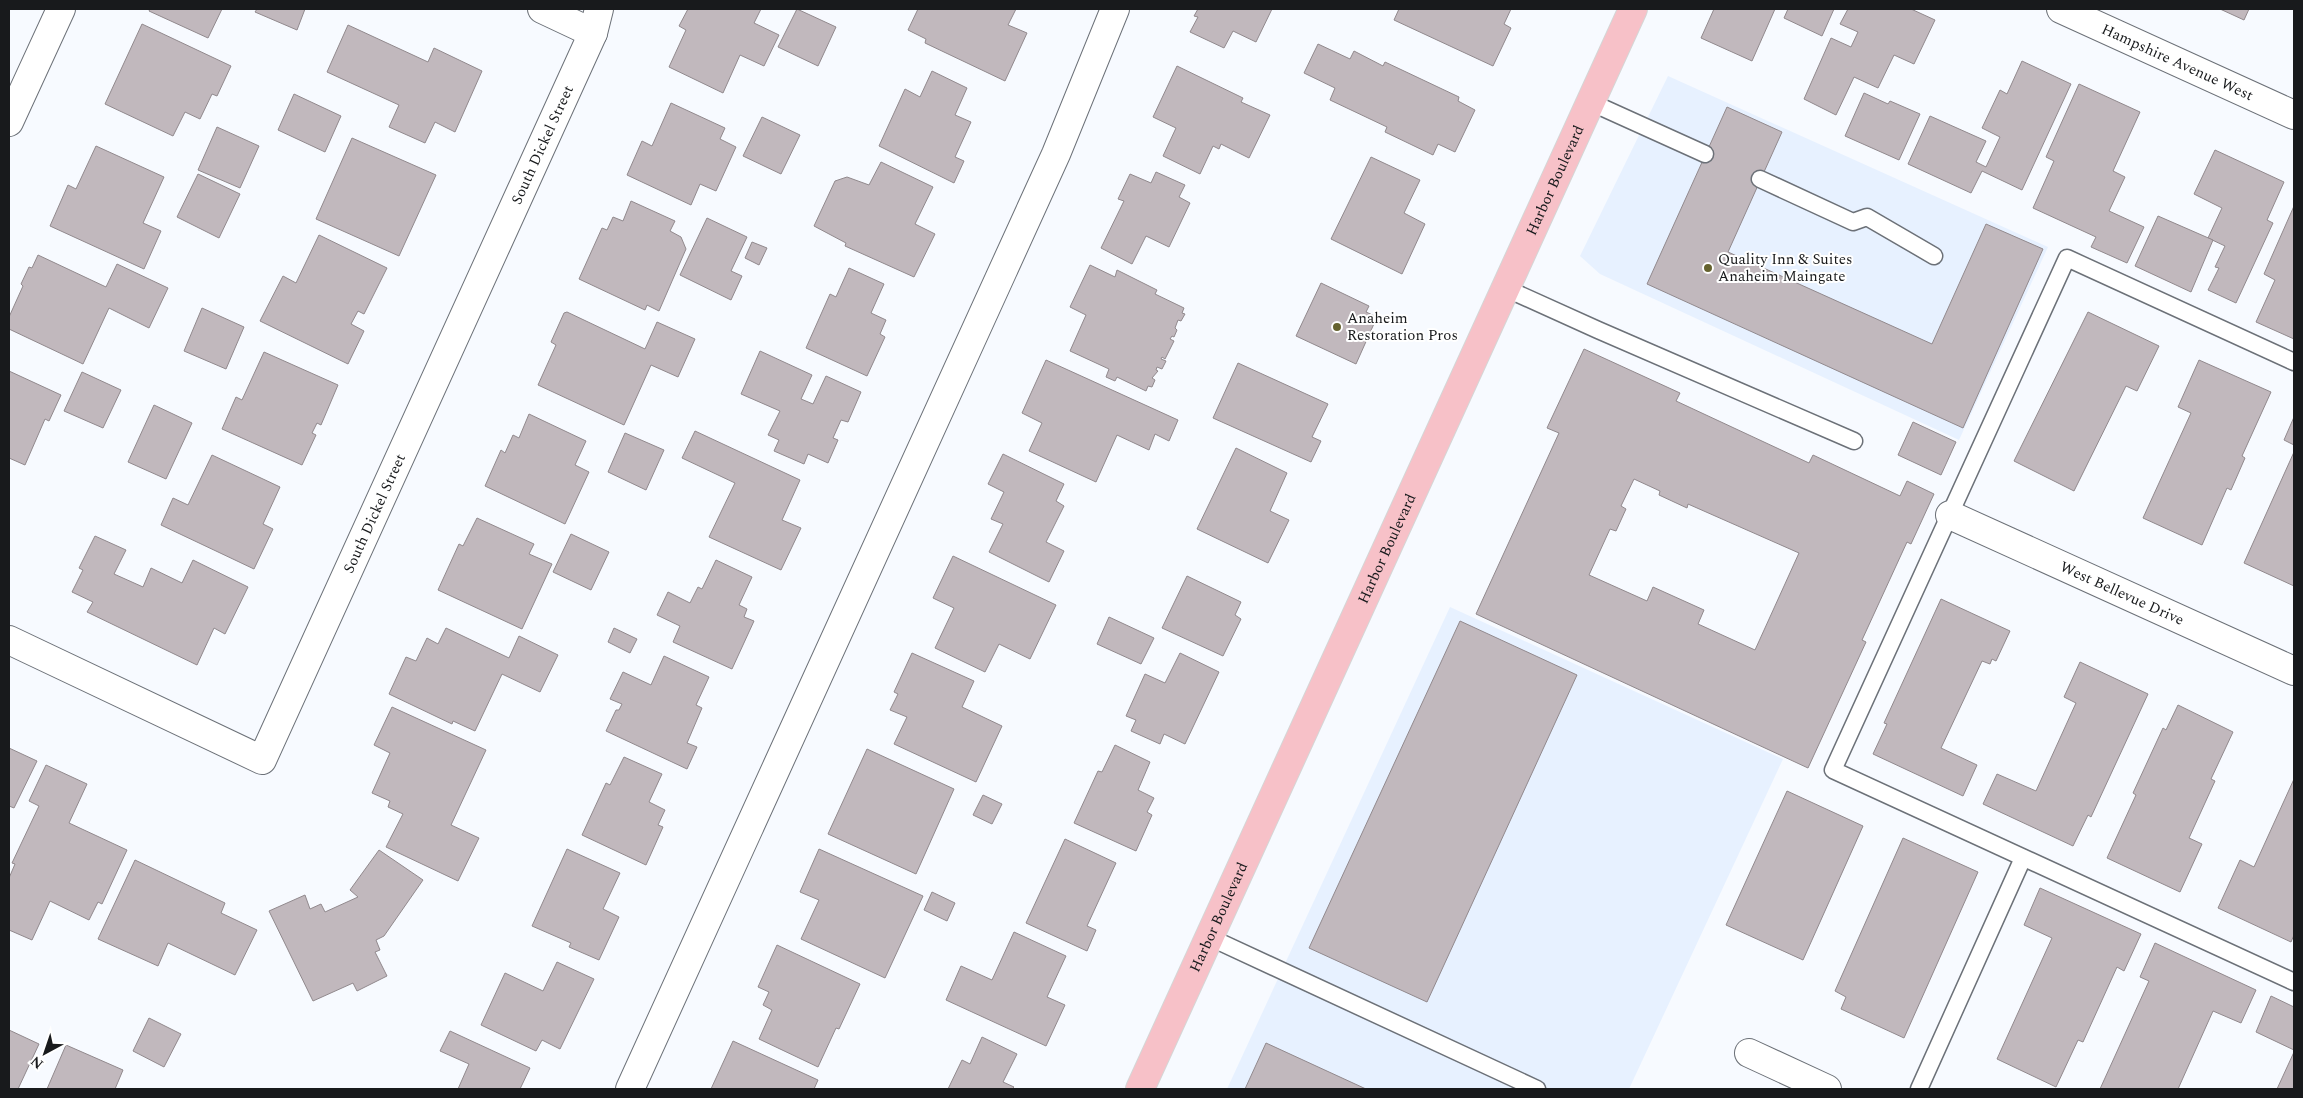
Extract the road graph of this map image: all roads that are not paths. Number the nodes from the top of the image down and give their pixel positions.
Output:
1 (61, 9) edge
2 (542, 9) edge
3 (1115, 9) edge
4 (1633, 9) edge
5 (2061, 9) edge
6 (596, 21) edge
7 (1590, 102) junction
8 (2294, 115) edge
9 (9, 122) edge
10 (1705, 154) dead end
11 (1760, 180) dead end
12 (1934, 256) dead end
13 (1505, 288) junction
14 (2294, 362) edge
15 (1854, 441) dead end
16 (1950, 514) junction
17 (9, 640) edge
18 (2294, 671) edge
19 (2024, 858) junction
20 (1209, 937) junction
21 (2294, 982) edge
22 (1749, 1053) dead end
23 (630, 1089) edge
24 (1140, 1089) edge
25 (1537, 1089) edge
26 (1827, 1089) edge
27 (1919, 1089) edge

1 - 9 street
2 - 6 street
3 - 23 street
4 - 7 main road, Harbor Boulevard
5 - 8 street, Hampshire Avenue West
6 - 17 street, South Dickel Street
7 - 10 lane
7 - 13 main road, Harbor Boulevard
11 - 12 lane
13 - 15 lane
13 - 20 main road, Harbor Boulevard
14 - 16 lane
16 - 18 street, West Bellevue Drive
16 - 19 lane
19 - 21 lane
19 - 27 lane
20 - 24 main road, Harbor Boulevard
20 - 25 lane
22 - 26 street

